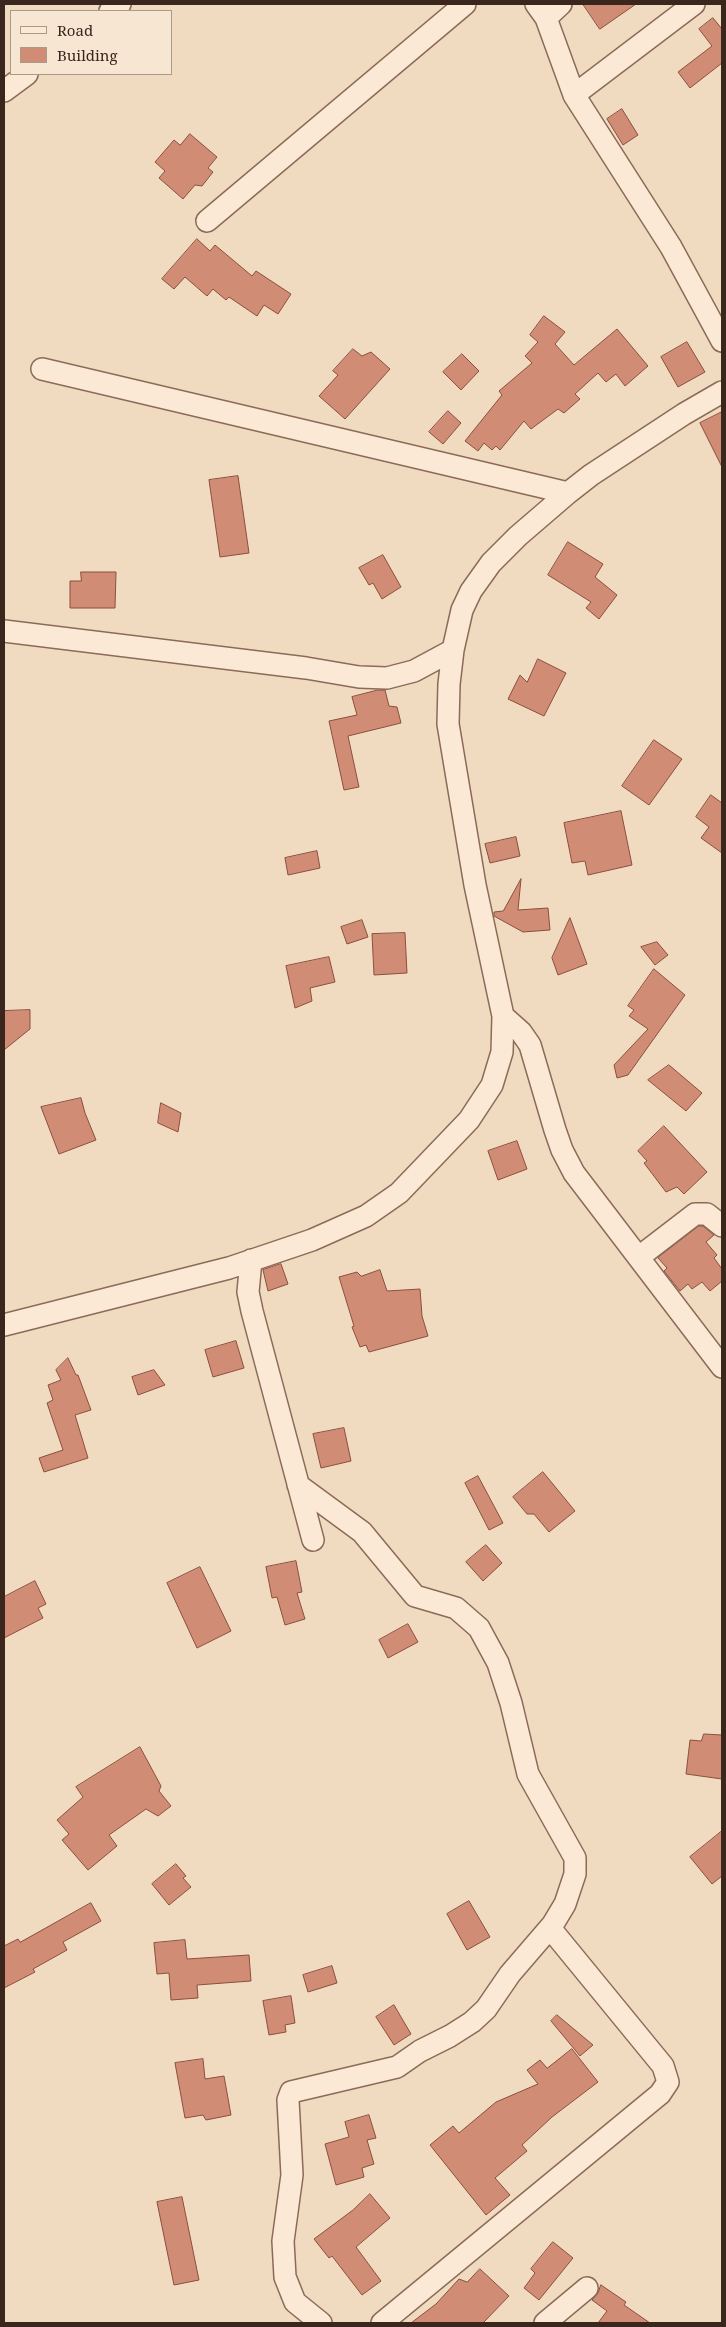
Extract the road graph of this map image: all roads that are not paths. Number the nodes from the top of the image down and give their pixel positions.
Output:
1 (465, 4) edge
2 (694, 4) edge
3 (548, 8) edge
4 (26, 75) edge
5 (4, 91) edge
6 (574, 95) junction
7 (207, 221) dead end
8 (722, 341) edge
9 (42, 369) dead end
10 (722, 392) edge
11 (568, 493) junction
12 (4, 631) edge
13 (452, 650) junction
14 (503, 1016) junction
15 (722, 1226) edge
16 (639, 1257) junction
17 (251, 1260) junction
18 (4, 1325) edge
19 (722, 1366) edge
20 (298, 1484) junction
21 (313, 1540) dead end
22 (550, 1928) junction
23 (586, 2288) dead end
24 (321, 2323) edge
25 (382, 2323) edge
26 (545, 2323) edge

1 - 7 street
2 - 6 street
3 - 6 street
4 - 5 street
6 - 8 street
9 - 11 street
10 - 11 street
11 - 13 street
12 - 13 street
13 - 14 street
14 - 16 street
14 - 17 street
15 - 16 street
16 - 19 street
17 - 18 street
17 - 20 street
20 - 21 street
20 - 22 street
22 - 24 street
22 - 25 street
23 - 26 street

